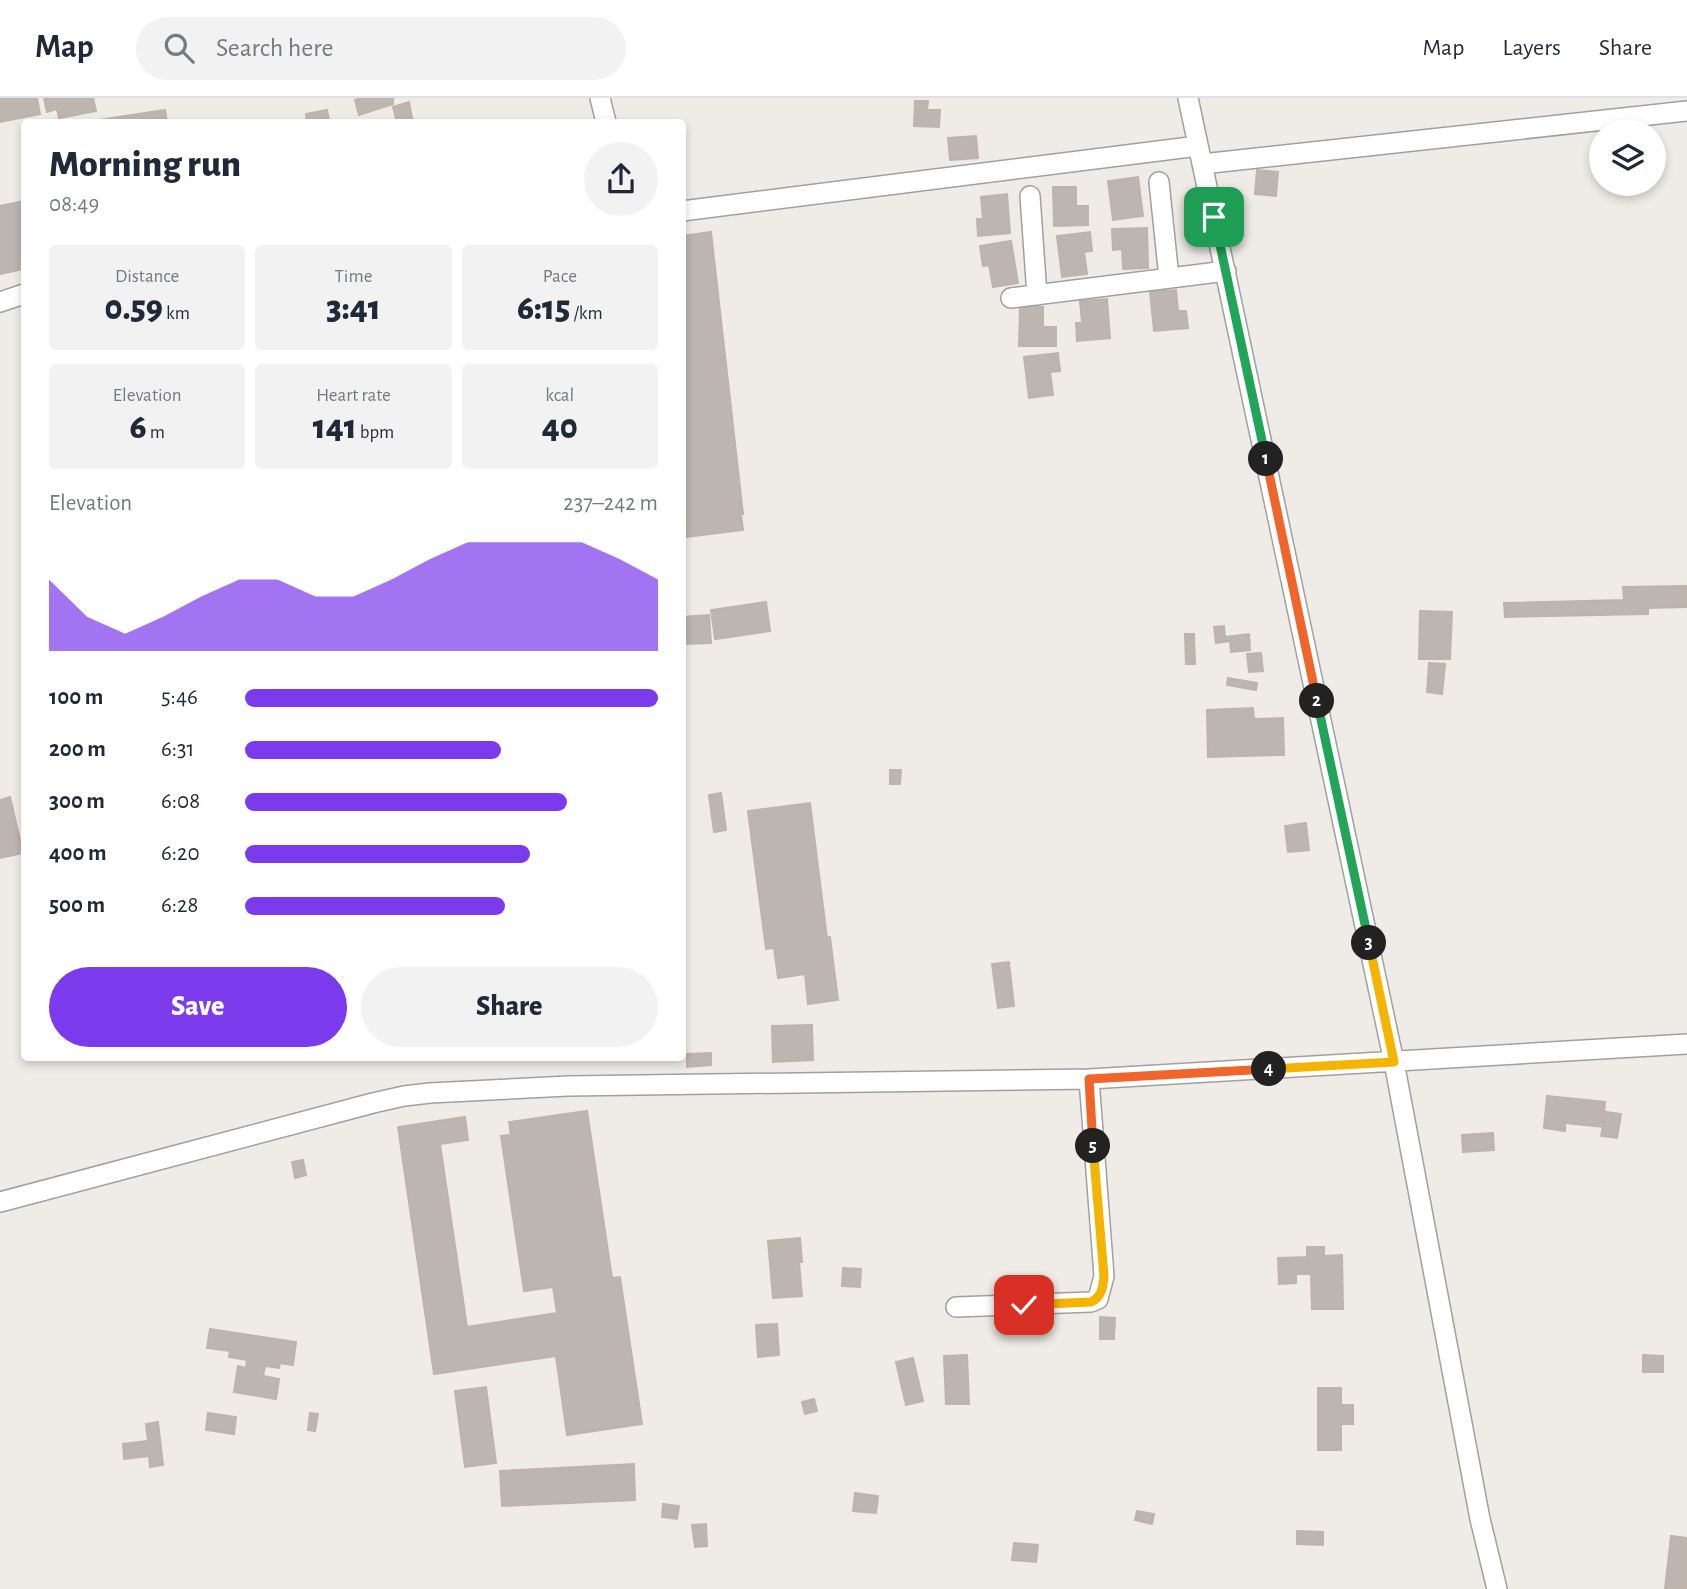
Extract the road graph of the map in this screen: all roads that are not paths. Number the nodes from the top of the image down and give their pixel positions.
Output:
1 (600, 98) edge
2 (1188, 98) edge
3 (1687, 111) edge
4 (605, 119) edge
5 (1200, 155) junction
6 (1159, 183) dead end
7 (1030, 196) dead end
8 (686, 211) edge
9 (1226, 271) junction
10 (1169, 278) junction
11 (21, 295) edge
12 (1037, 295) junction
13 (1011, 298) dead end
14 (0, 302) edge
15 (1687, 1044) edge
16 (1394, 1062) junction
17 (1089, 1079) junction
18 (0, 1202) edge
19 (956, 1307) dead end
20 (1497, 1589) edge

1 - 4 street
2 - 5 street
3 - 5 street
5 - 8 street
5 - 9 street
6 - 10 street
7 - 12 street
9 - 10 street
9 - 16 street
10 - 12 street
11 - 14 street
12 - 13 street
15 - 16 street
16 - 17 street
16 - 20 street
17 - 18 street
17 - 19 street

